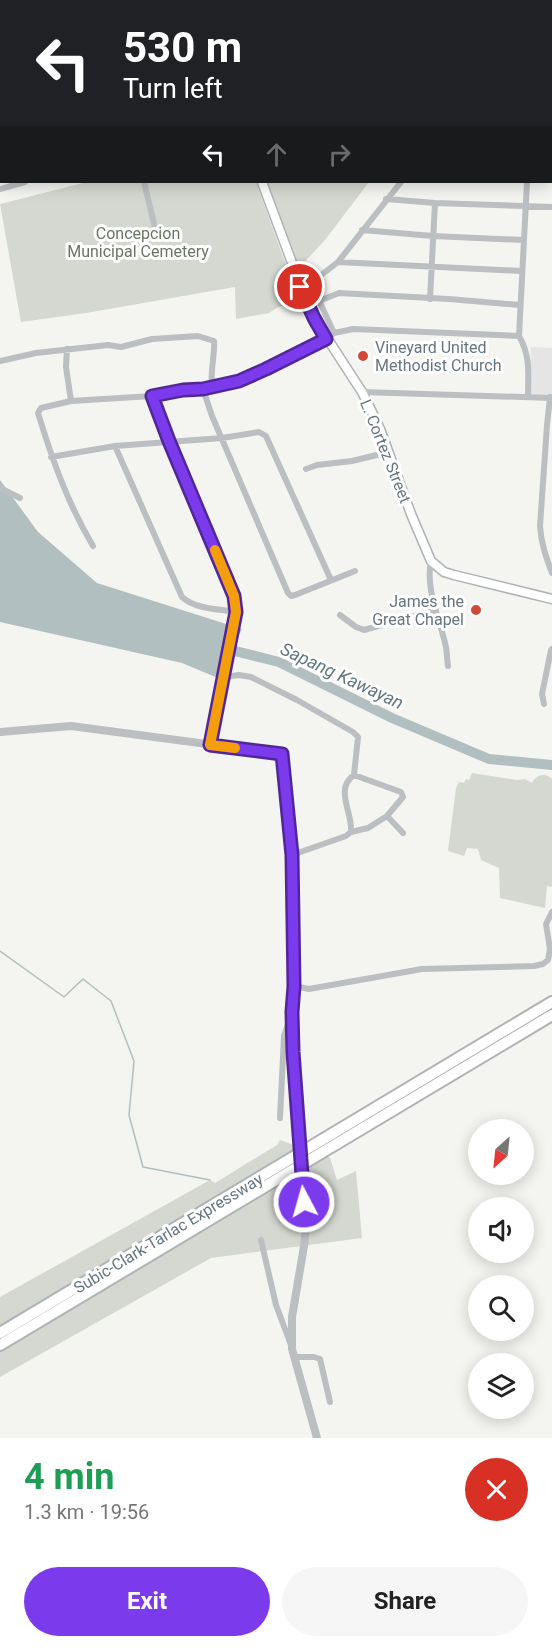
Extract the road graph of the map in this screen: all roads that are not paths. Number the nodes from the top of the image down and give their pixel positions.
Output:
1 (22, 183) edge
2 (144, 183) edge
3 (262, 183) edge
4 (400, 183) edge
5 (527, 183) edge
6 (0, 189) edge
7 (386, 199) junction
8 (435, 203) junction
9 (526, 207) junction
10 (552, 207) edge
11 (155, 228) dead end
12 (362, 230) junction
13 (433, 236) junction
14 (524, 240) junction
15 (338, 262) junction
16 (432, 268) junction
17 (522, 271) junction
18 (311, 283) junction
19 (300, 287) junction
20 (430, 299) junction
21 (319, 301) junction
22 (520, 305) junction
23 (330, 336) junction
24 (519, 336) junction
25 (67, 349) junction
26 (0, 361) edge
27 (207, 388) junction
28 (362, 392) junction
29 (152, 396) junction
30 (528, 397) junction
31 (551, 398) edge
32 (71, 401) junction
33 (222, 438) junction
34 (169, 441) junction
35 (115, 446) junction
36 (389, 452) junction
37 (51, 457) junction
38 (306, 469) dead end
39 (0, 488) edge
40 (20, 498) dead end
41 (93, 546) dead end
42 (431, 561) junction
43 (355, 571) dead end
44 (552, 573) edge
45 (331, 580) junction
46 (552, 599) edge
47 (436, 610) junction
48 (236, 612) junction
49 (340, 615) dead end
50 (552, 648) edge
51 (448, 666) dead end
52 (224, 674) junction
53 (544, 704) dead end
54 (0, 732) edge
55 (210, 745) junction
56 (354, 775) junction
57 (387, 816) junction
58 (351, 832) junction
59 (403, 833) dead end
60 (292, 855) junction
61 (552, 912) edge
62 (294, 986) junction
63 (552, 1002) edge
64 (292, 1012) junction
65 (552, 1015) edge
66 (280, 1118) dead end
67 (261, 1240) dead end
68 (0, 1333) edge
69 (0, 1345) edge
70 (292, 1349) junction
71 (294, 1358) junction
72 (330, 1402) dead end
73 (317, 1438) edge

1 - 6 street
2 - 11 street
3 - 19 main road, L. Cortez Street
4 - 7 street
5 - 9 street
7 - 8 street
7 - 12 street
8 - 9 street
8 - 13 street
9 - 10 street
9 - 14 street
12 - 13 street
12 - 15 street
13 - 14 street
13 - 16 street
14 - 17 street
15 - 16 street
15 - 18 street
16 - 17 street
16 - 20 street
17 - 22 street
18 - 19 street
18 - 21 street
19 - 23 main road, L. Cortez Street
20 - 21 street
20 - 22 street
21 - 23 street
22 - 24 street
23 - 24 street
23 - 27 street
23 - 28 main road, L. Cortez Street
24 - 30 street
25 - 26 street
25 - 27 street
25 - 32 street
27 - 29 street
27 - 33 street
28 - 30 street
28 - 36 main road, L. Cortez Street
29 - 32 street
29 - 34 street
30 - 31 street
31 - 44 street
32 - 37 street
33 - 34 street
33 - 45 street
33 - 45 street
34 - 35 street
34 - 48 street
35 - 37 street
35 - 48 street
36 - 38 street
36 - 42 main road, L. Cortez Street
37 - 41 street
39 - 40 street
42 - 46 main road
42 - 47 street
43 - 45 street
47 - 49 street
47 - 51 street
48 - 52 street
50 - 53 street
52 - 55 street
52 - 56 street
54 - 55 street
55 - 60 street
56 - 57 street
56 - 58 street
57 - 58 street
57 - 59 street
58 - 60 street
60 - 62 street
61 - 62 street
62 - 64 street
63 - 68 highway, Subic-Clark-Tarlac Expressway
64 - 66 street
64 - 70 street, bridge
65 - 69 highway, Subic-Clark-Tarlac Expressway
67 - 70 street
70 - 71 street
71 - 72 street
71 - 73 street

